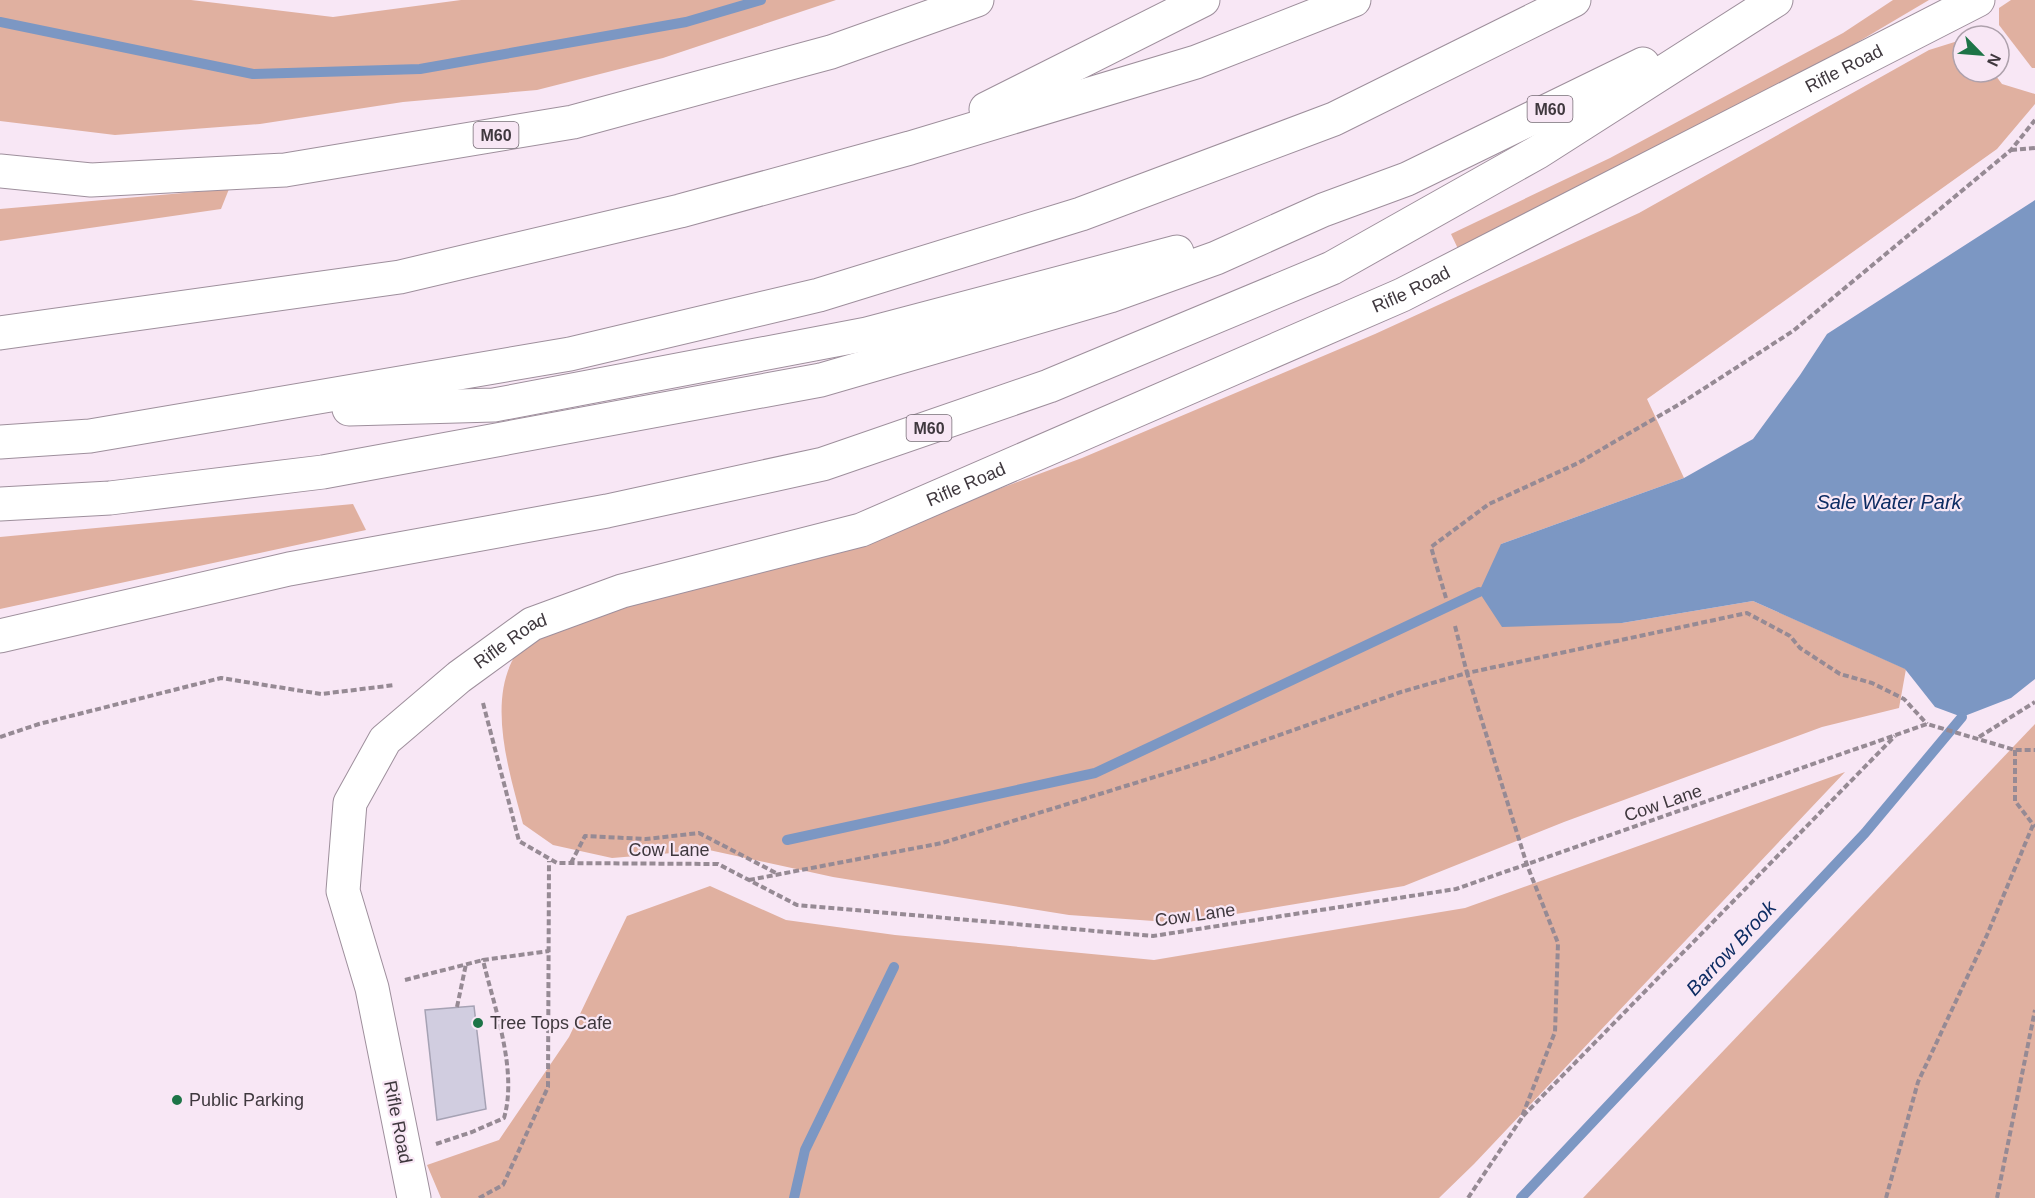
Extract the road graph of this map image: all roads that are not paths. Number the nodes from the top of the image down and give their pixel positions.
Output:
1 (977, 0) edge
2 (1203, 0) edge
3 (1353, 0) edge
4 (1574, 0) edge
5 (1775, 0) edge
6 (1978, 0) edge
7 (910, 148) junction
8 (0, 171) edge
9 (1323, 210) junction
10 (0, 333) edge
11 (235, 411) junction
12 (0, 441) edge
13 (0, 504) edge
14 (0, 636) edge
15 (414, 1198) edge

1 - 8 main road, M60
2 - 7 main road
3 - 7 main road
4 - 11 main road, M60
5 - 9 main road, M60
5 - 14 main road, M60
6 - 15 main road, Rifle Road
7 - 10 main road
9 - 11 main road, M60
9 - 13 main road, M60
11 - 12 main road, M60

